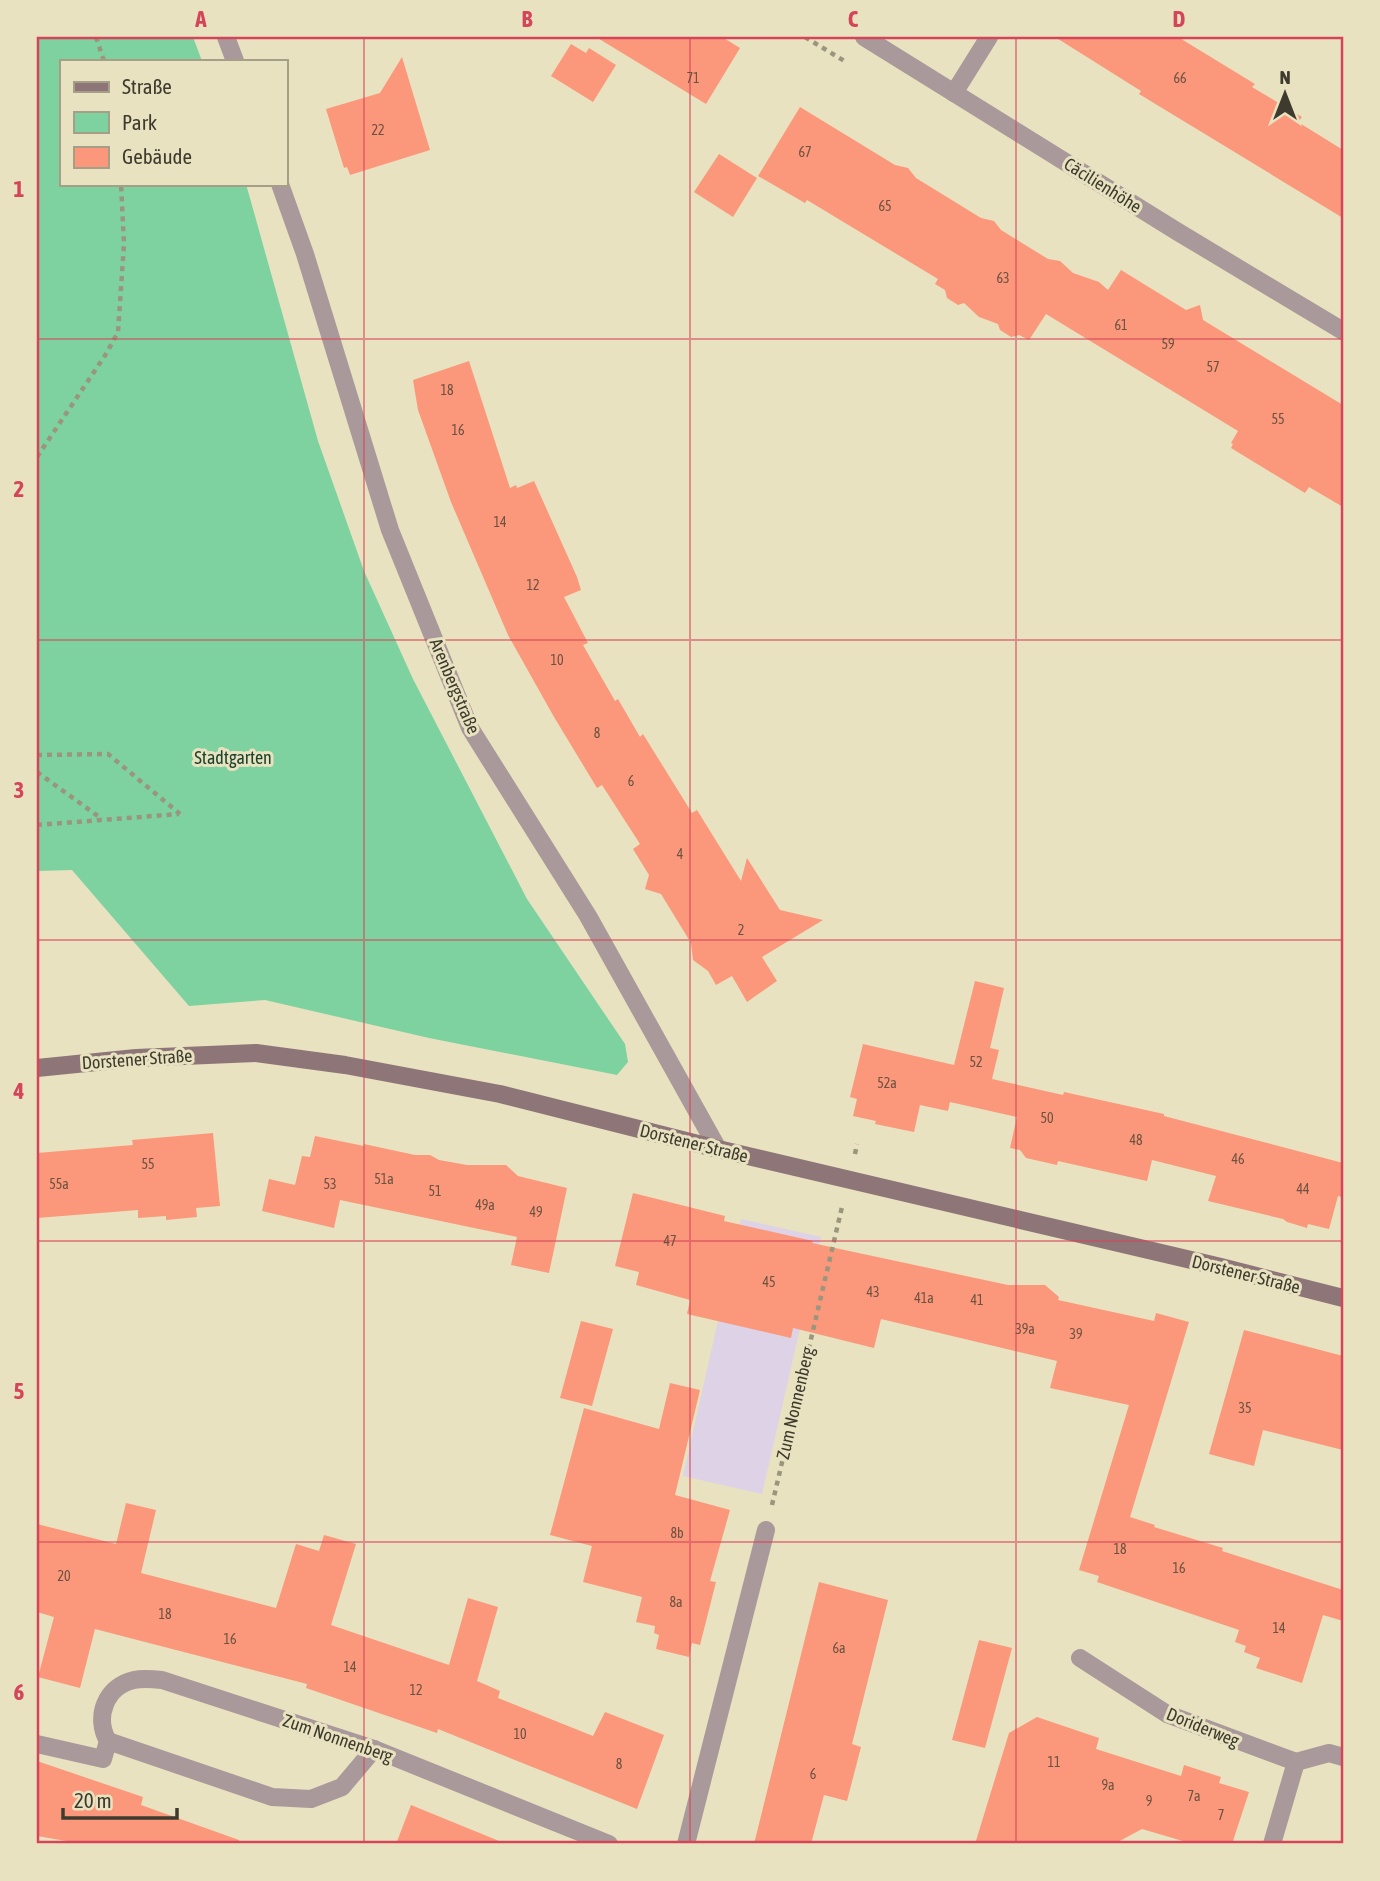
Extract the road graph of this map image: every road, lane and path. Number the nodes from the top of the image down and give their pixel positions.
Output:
1 (96, 37) edge
2 (226, 37) edge
3 (864, 37) edge
4 (989, 37) edge
5 (104, 60) edge
6 (235, 60) edge
7 (954, 93) junction
8 (121, 186) edge
9 (281, 186) edge
10 (1343, 331) edge
11 (37, 457) edge
12 (37, 755) edge
13 (37, 772) edge
14 (102, 820) junction
15 (37, 825) edge
16 (37, 1068) edge
17 (857, 1144) dead end
18 (718, 1149) junction
19 (849, 1180) junction
20 (1343, 1298) edge
21 (766, 1530) joint
22 (1080, 1658) dead end
23 (108, 1741) junction
24 (37, 1744) edge
25 (374, 1749) junction
26 (1343, 1757) edge
27 (1296, 1762) junction
28 (610, 1844) edge
29 (686, 1844) edge
30 (1272, 1844) edge

1 - 5 path
2 - 6 street
3 - 7 street, Cäcilienhöhe
4 - 7 street
7 - 10 street, Cäcilienhöhe
8 - 11 path
9 - 18 street, Arenbergstraße
12 - 14 path
13 - 14 path
14 - 15 path
16 - 18 main road, Dorstener Straße
17 - 19 path, Zum Nonnenberg
18 - 19 main road, Dorstener Straße
19 - 20 main road, Dorstener Straße
19 - 21 path, Zum Nonnenberg
21 - 29 street
22 - 27 street, Doriderweg
23 - 24 street
23 - 25 street
23 - 25 street, Zum Nonnenberg
25 - 28 street, Zum Nonnenberg
26 - 27 street
27 - 30 street

